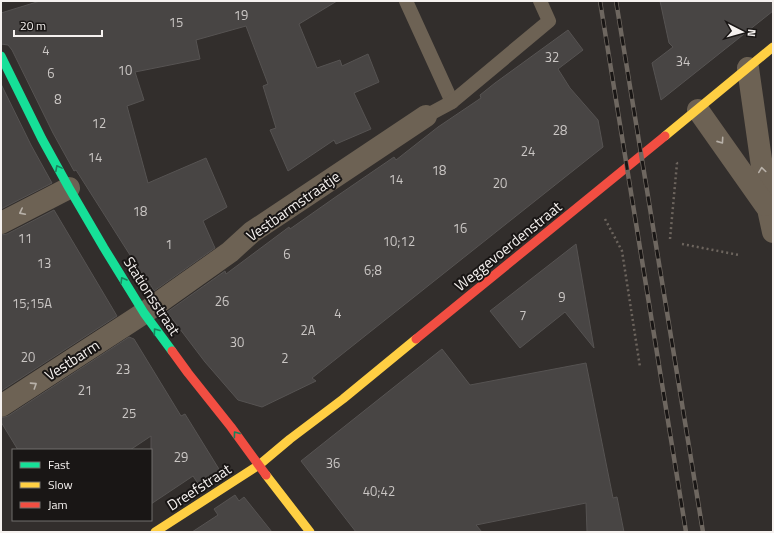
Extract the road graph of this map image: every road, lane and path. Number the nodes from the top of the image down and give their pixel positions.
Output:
1 (406, 1) edge
2 (540, 1) edge
3 (773, 47) edge
4 (1, 56) edge
5 (748, 68) junction
6 (452, 102) junction
7 (698, 110) junction
8 (426, 116) joint
9 (659, 141) junction
10 (69, 188) junction
11 (593, 195) junction
12 (768, 209) junction
13 (1, 222) edge
14 (773, 232) edge
15 (670, 239) dead end
16 (682, 244) dead end
17 (739, 255) dead end
18 (144, 314) junction
19 (640, 367) dead end
20 (1, 406) edge
21 (259, 465) junction
22 (154, 532) edge
23 (310, 532) edge

1 - 6 lane
2 - 6 lane
3 - 5 street, Weggevoerdenstraat
10 -> 4 street, Stationsstraat
5 - 7 street, Weggevoerdenstraat
12 -> 5 street
6 - 8 lane
7 - 9 street, Weggevoerdenstraat
7 -> 12 street
8 - 18 street, Vestbarmstraatje
9 - 11 street, Weggevoerdenstraat
9 - 15 path
10 -> 13 street
18 -> 10 street, Stationsstraat
11 - 19 path
11 - 21 street, Weggevoerdenstraat
12 - 14 street
16 - 17 path
20 -> 18 street, Vestbarm
21 -> 18 street, Stationsstraat
21 - 22 street, Dreefstraat
21 - 23 street, Stationsstraat

